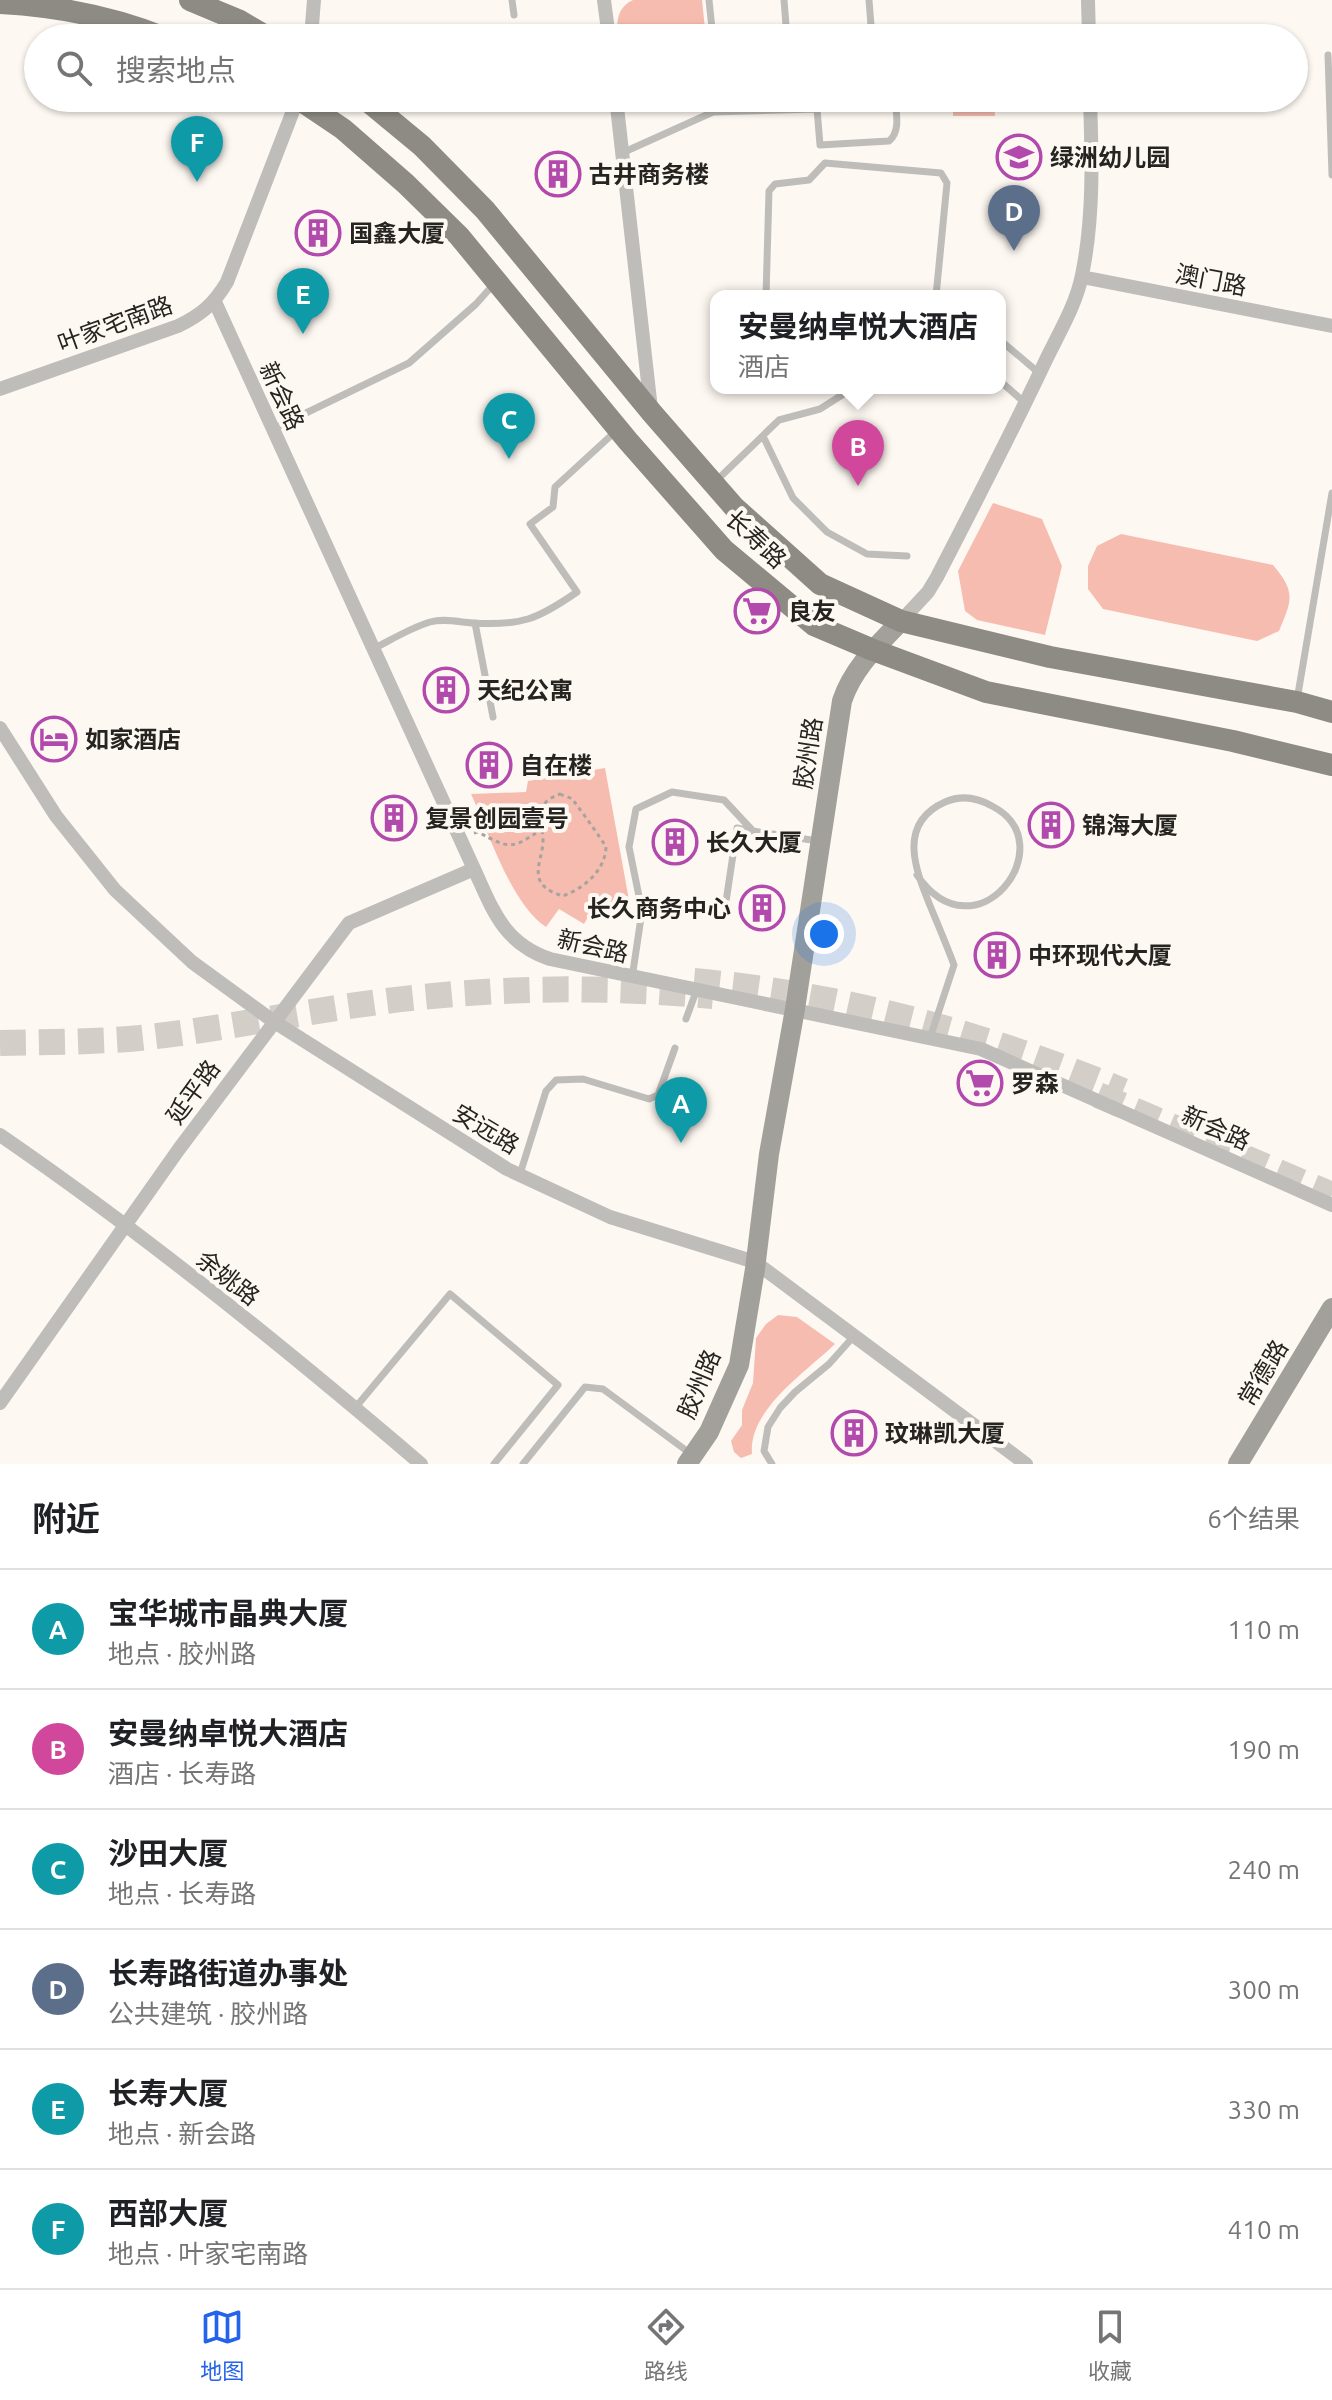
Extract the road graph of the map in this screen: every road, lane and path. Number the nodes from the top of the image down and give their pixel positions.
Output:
1 (190, 0) edge
2 (314, 0) edge
3 (512, 0) edge
4 (604, 0) edge
5 (709, 0) edge
6 (784, 0) edge
7 (869, 0) edge
8 (1088, 0) edge
9 (0, 3) edge
10 (514, 15) dead end
11 (131, 24) edge
12 (245, 24) edge
13 (312, 24) edge
14 (607, 24) edge
15 (712, 24) edge
16 (786, 24) edge
17 (871, 24) edge
18 (1089, 24) edge
19 (1328, 55) dead end
20 (293, 112) edge
21 (318, 112) edge
22 (381, 112) edge
23 (618, 112) edge
24 (713, 112) edge
25 (817, 112) edge
26 (896, 112) edge
27 (1090, 112) edge
28 (622, 153) junction
29 (1332, 175) edge
30 (1082, 277) junction
31 (496, 281) junction
32 (766, 290) edge
33 (937, 290) edge
34 (215, 302) junction
35 (1332, 326) edge
36 (1006, 345) edge
37 (1039, 373) junction
38 (1006, 386) edge
39 (0, 389) edge
40 (844, 394) edge
41 (1026, 403) junction
42 (652, 413) junction
43 (273, 429) junction
44 (618, 429) junction
45 (763, 436) junction
46 (713, 484) junction
47 (1332, 493) edge
48 (1330, 519) edge
49 (907, 556) dead end
50 (901, 621) junction
51 (475, 623) junction
52 (373, 649) junction
53 (873, 650) junction
54 (1297, 702) junction
55 (1332, 712) edge
56 (493, 717) dead end
57 (0, 728) edge
58 (1332, 765) edge
59 (542, 829) junction
60 (753, 831) junction
61 (460, 840) junction
62 (821, 842) junction
63 (474, 869) junction
64 (917, 875) junction
65 (941, 900) junction
66 (724, 915) dead end
67 (934, 915) junction
68 (632, 978) junction
69 (697, 989) junction
70 (795, 1009) junction
71 (686, 1019) dead end
72 (273, 1021) junction
73 (930, 1038) junction
74 (675, 1048) dead end
75 (0, 1135) edge
76 (519, 1174) junction
77 (1332, 1205) edge
78 (127, 1226) junction
79 (755, 1262) junction
80 (1332, 1308) edge
81 (854, 1336) junction
82 (0, 1403) edge
83 (355, 1408) junction
84 (690, 1460) edge
85 (421, 1464) edge
86 (494, 1464) edge
87 (523, 1464) edge
88 (772, 1464) edge
89 (1026, 1464) edge
90 (1238, 1464) edge

1 - 12 main road
2 - 13 street
3 - 10 lane
4 - 14 street
5 - 15 lane
6 - 16 lane
7 - 17 lane
8 - 18 street
9 - 11 main road
19 - 29 lane
20 - 34 street, 叶家宅南路
21 - 31 main road, 长寿路
22 - 42 main road, 长寿路
23 - 28 street
24 - 28 lane
25 - 26 lane
27 - 30 street, 胶州路
28 - 42 street
30 - 35 street, 澳门路
30 - 37 street, 胶州路
31 - 43 lane
31 - 44 main road, 长寿路
32 - 33 lane
34 - 39 street, 叶家宅南路
34 - 43 street, 新会路
36 - 37 lane
37 - 41 street, 胶州路
38 - 41 lane
40 - 45 lane
41 - 50 street, 胶州路
42 - 46 main road, 长寿路
43 - 52 street, 新会路
44 - 51 lane
44 - 53 main road, 长寿路
45 - 46 lane
45 - 49 lane
46 - 50 main road, 长寿路
47 - 48 lane
48 - 54 lane
50 - 53 street, 胶州路
50 - 54 main road, 长寿路
51 - 52 lane
51 - 56 lane
52 - 61 street, 新会路
53 - 58 main road, 长寿路
53 - 62 street, 胶州路
54 - 55 main road, 长寿路
57 - 72 street, 安远路
59 - 59 path
59 - 61 path
60 - 62 lane
60 - 66 lane
60 - 68 lane
61 - 63 street, 新会路
62 - 70 street, 胶州路
63 - 68 street, 新会路
63 - 72 street, 延平路
64 - 65 lane
64 - 65 lane
64 - 67 lane
65 - 67 lane
67 - 73 lane
68 - 69 street, 新会路
69 - 70 street, 新会路
69 - 71 lane
70 - 73 street, 新会路
70 - 79 street, 胶州路
72 - 76 street, 安远路
72 - 78 street, 延平路
73 - 77 street, 新会路
74 - 76 lane
75 - 78 street, 余姚路
76 - 79 street, 安远路
78 - 82 street, 延平路
78 - 83 street, 余姚路
79 - 81 street, 安远路
79 - 84 street, 胶州路
80 - 90 street, 常德路
81 - 88 lane
81 - 89 street, 安远路
83 - 85 street, 余姚路
83 - 86 lane
84 - 87 lane

